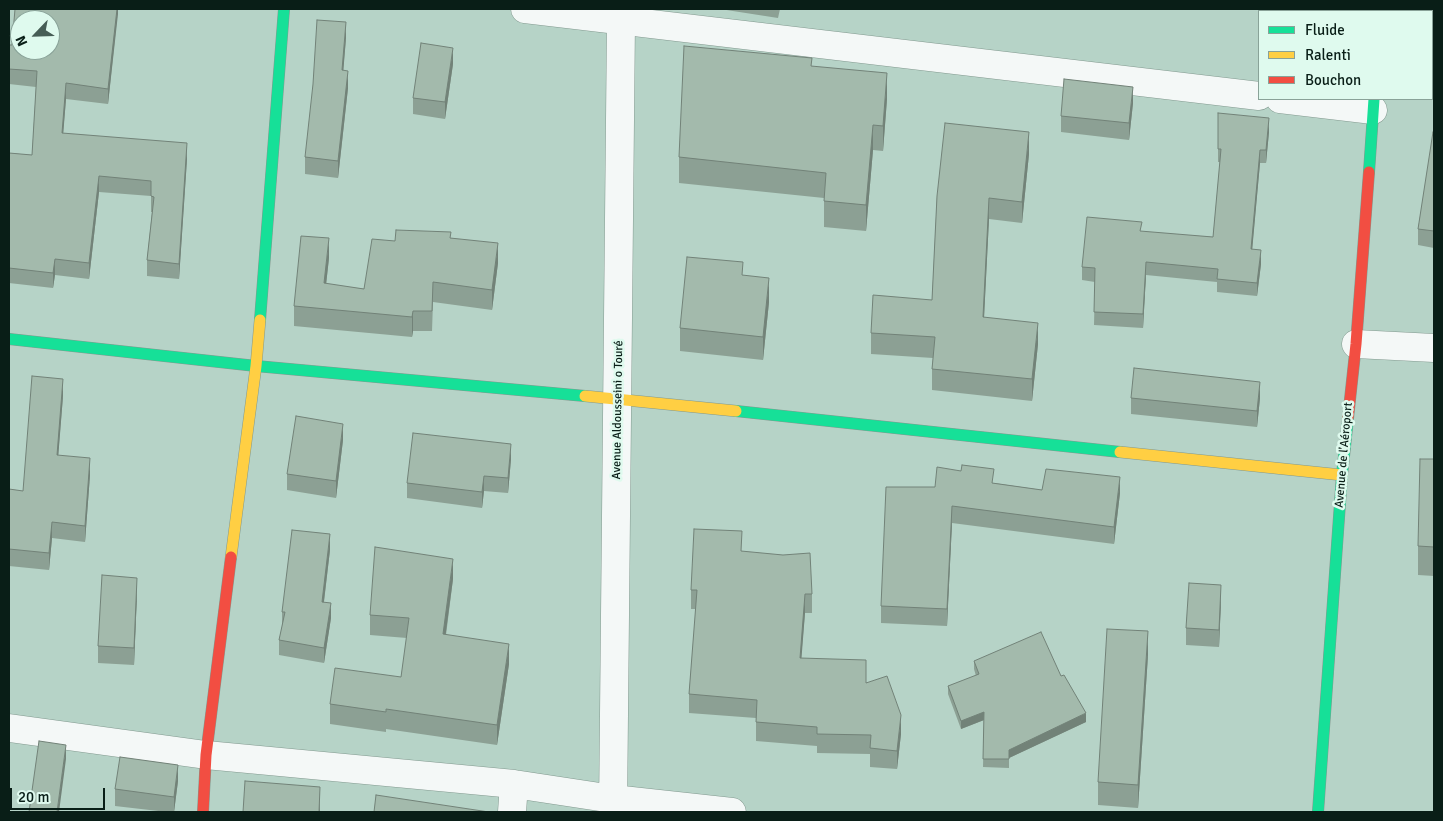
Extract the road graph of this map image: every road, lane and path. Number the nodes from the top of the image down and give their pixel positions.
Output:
1 (284, 9) edge
2 (525, 9) edge
3 (622, 15) edge
4 (1258, 96) edge
5 (1299, 100) edge
6 (1373, 104) edge
7 (9, 339) edge
8 (1356, 344) junction
9 (1434, 348) edge
10 (256, 366) junction
11 (618, 399) junction
12 (1342, 475) junction
13 (9, 728) edge
14 (206, 755) junction
15 (514, 784) junction
16 (613, 806) edge
17 (203, 812) edge
18 (512, 812) edge
19 (732, 812) edge
20 (1318, 812) edge

1 - 10 street
2 - 3 street
3 - 4 street
3 - 11 street, Avenue Aldousseini o Touré
5 - 6 street
6 - 8 street, Avenue de l'Aéroport
7 - 10 street
8 - 9 street
8 - 12 street, Avenue de l'Aéroport
10 - 11 street
10 - 14 street
11 - 12 street
11 - 16 street, Avenue Aldousseini o Touré
12 - 20 street, Avenue de l'Aéroport
13 - 14 street
14 - 15 street
14 - 17 street
15 - 16 street
15 - 18 street
16 - 19 street

